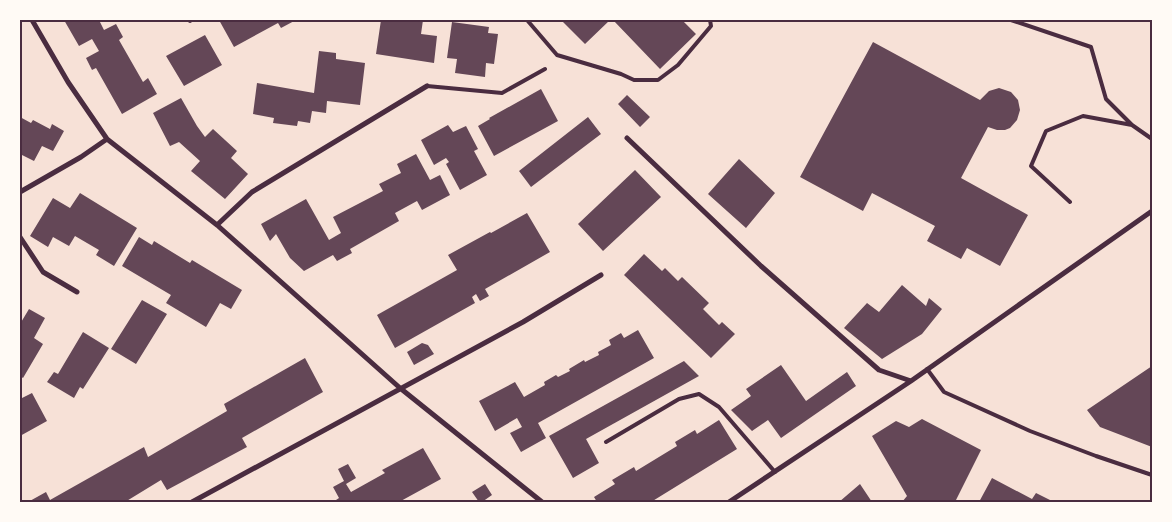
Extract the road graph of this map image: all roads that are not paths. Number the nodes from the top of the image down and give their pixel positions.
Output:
1 (32, 20) edge
2 (527, 20) edge
3 (710, 20) edge
4 (1011, 20) edge
5 (544, 69) dead end
6 (427, 86) joint
7 (1132, 125) junction
8 (627, 138) dead end
9 (107, 139) junction
10 (1152, 139) edge
11 (20, 192) edge
12 (1070, 202) dead end
13 (1152, 212) edge
14 (216, 225) junction
15 (20, 238) edge
16 (601, 275) dead end
17 (77, 292) dead end
18 (927, 369) junction
19 (910, 381) junction
20 (400, 388) junction
21 (606, 442) dead end
22 (775, 472) junction
23 (1152, 475) edge
24 (192, 502) edge
25 (542, 502) edge
26 (730, 502) edge

1 - 9 street
2 - 3 lane
4 - 7 lane
5 - 6 lane
6 - 14 street
7 - 10 lane
7 - 12 lane
8 - 19 street
9 - 11 street
9 - 14 street
13 - 18 street
14 - 20 street
15 - 17 street
16 - 20 street
18 - 19 street
18 - 23 lane
19 - 22 street
20 - 24 street
20 - 25 street
21 - 22 lane
22 - 26 street

